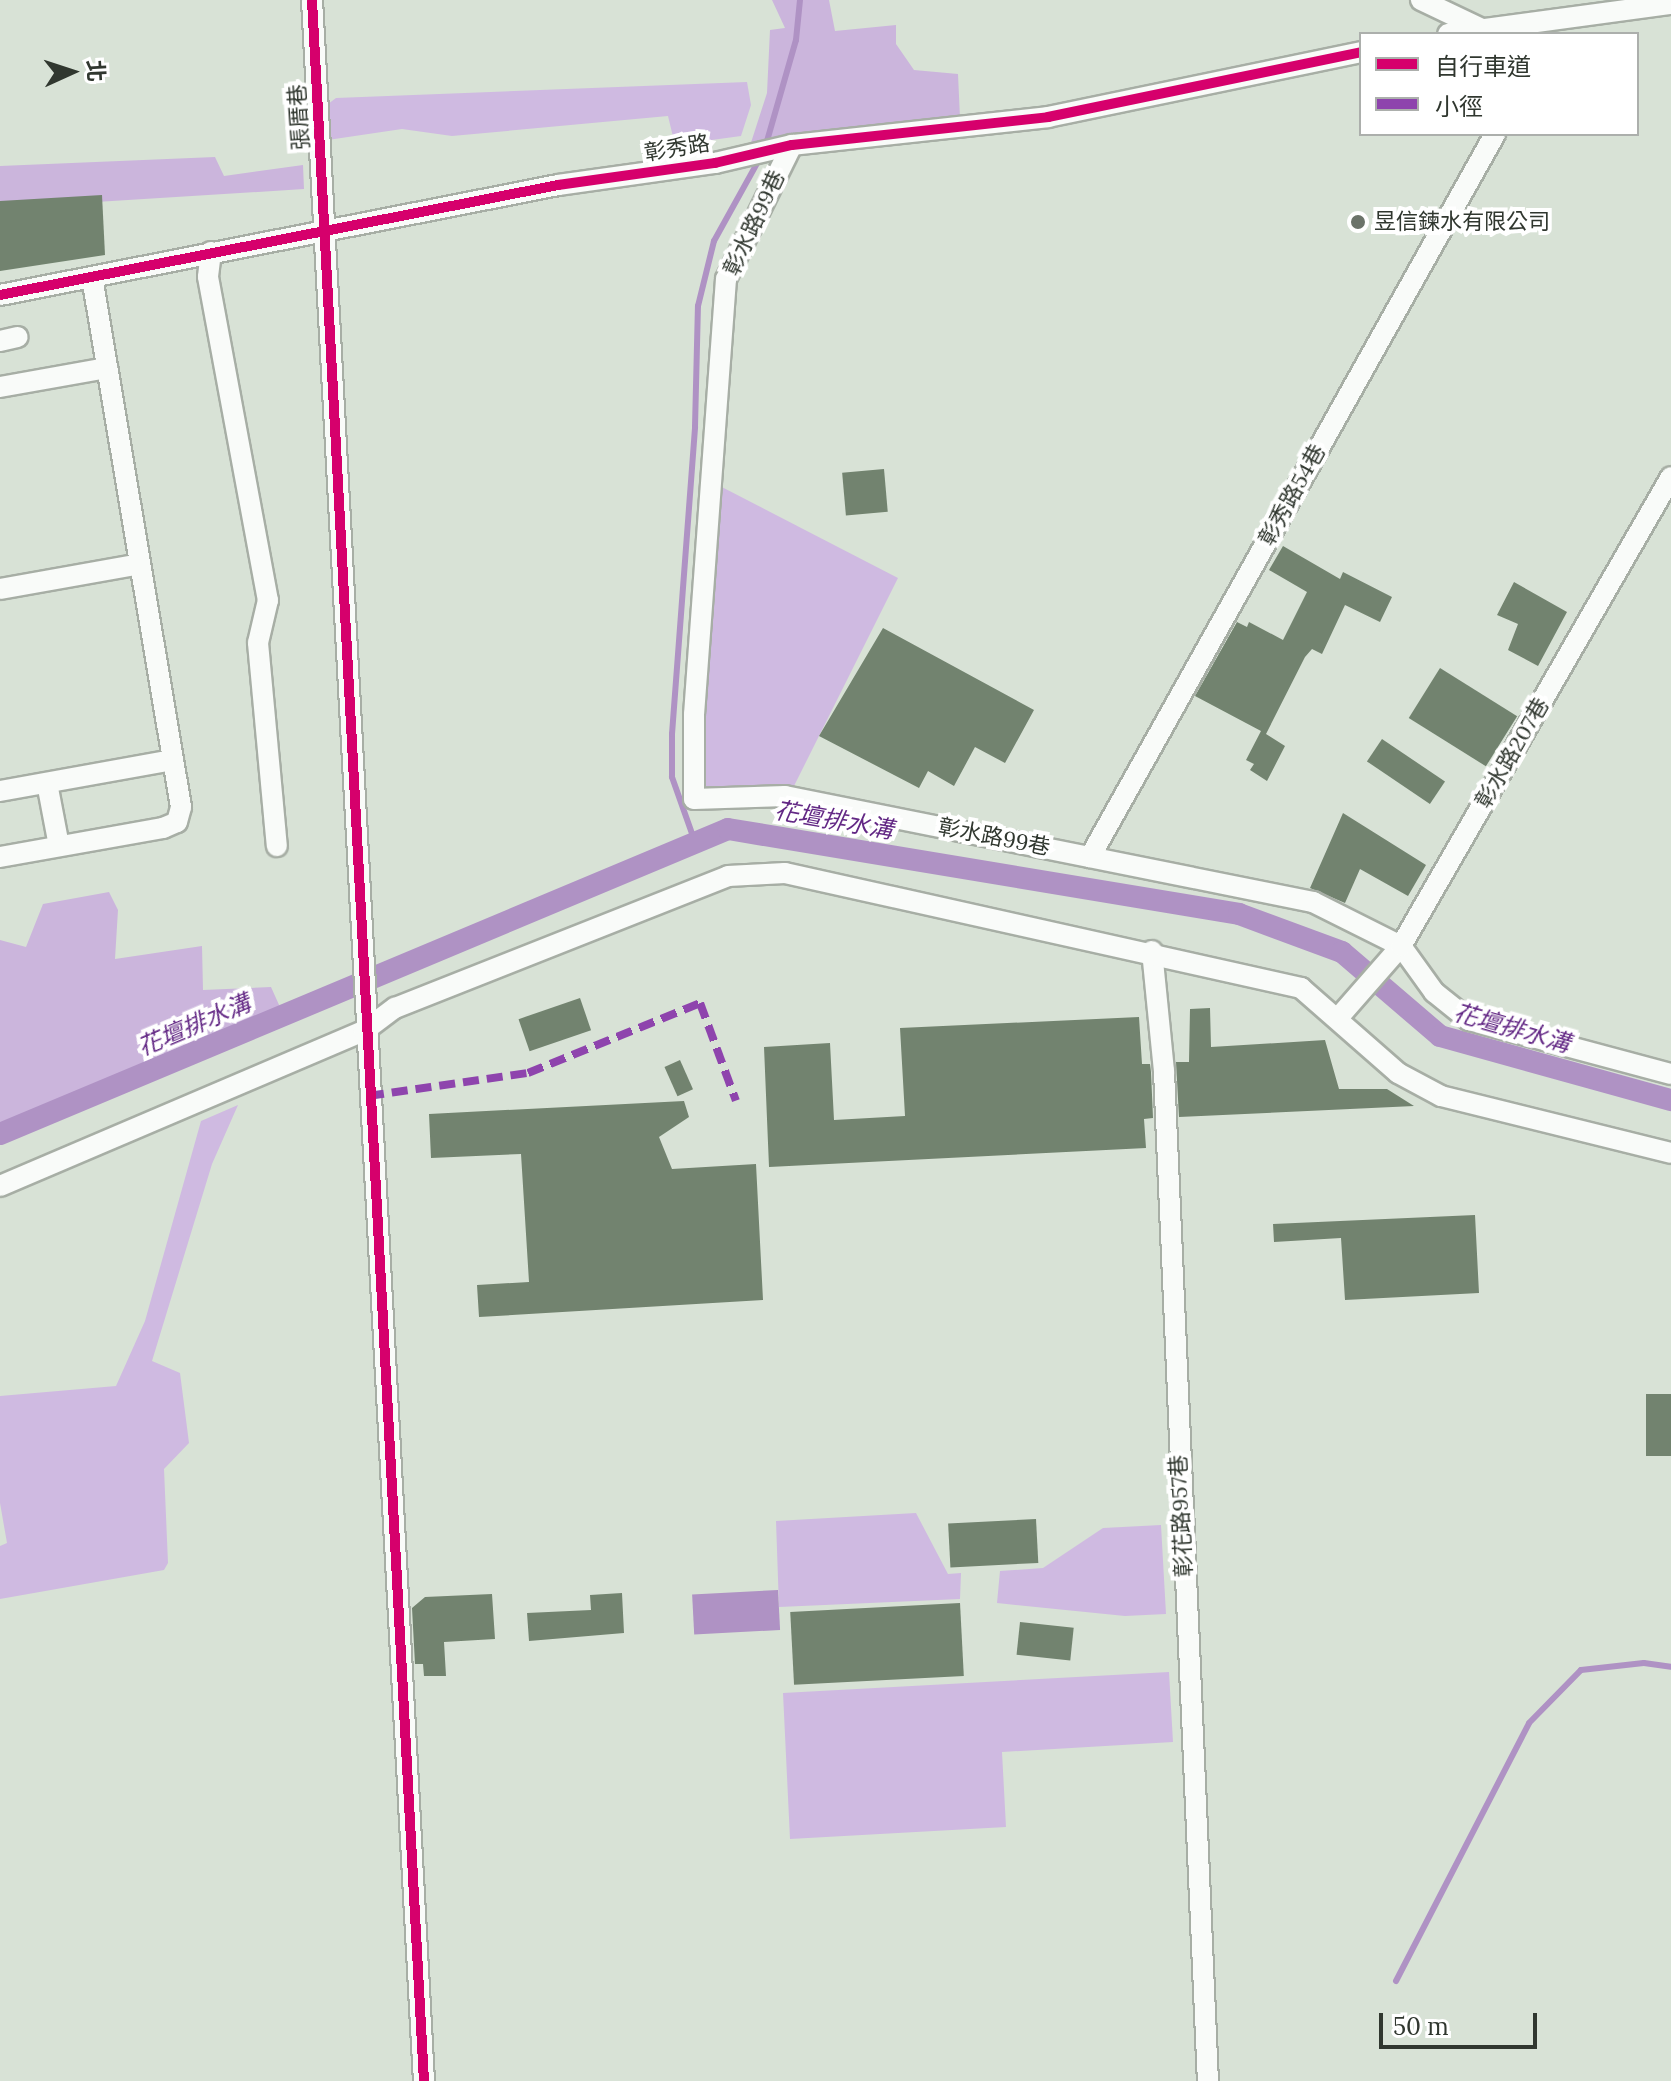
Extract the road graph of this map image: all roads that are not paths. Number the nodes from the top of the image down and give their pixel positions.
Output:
1 (312, 0) edge
2 (1421, 0) edge
3 (1671, 4) edge
4 (1556, 26) edge
5 (1482, 29) junction
6 (1462, 32) edge
7 (1359, 52) edge
8 (1494, 136) edge
9 (792, 145) junction
10 (326, 231) junction
11 (211, 252) junction
12 (92, 277) junction
13 (0, 295) edge
14 (107, 368) junction
15 (0, 387) edge
16 (1671, 477) edge
17 (140, 564) junction
18 (0, 589) edge
19 (173, 760) junction
20 (47, 783) junction
21 (0, 791) edge
22 (59, 846) junction
23 (277, 846) dead end
24 (0, 857) edge
25 (1090, 857) junction
26 (1401, 946) junction
27 (1152, 951) junction
28 (1338, 1018) junction
29 (364, 1031) junction
30 (1671, 1074) edge
31 (1671, 1153) edge
32 (0, 1186) edge
33 (424, 2081) edge
34 (1208, 2081) edge

1 - 10 street, 張厝巷
2 - 5 street
3 - 4 street
4 - 5 street
5 - 6 street
7 - 9 street, 彰秀路
8 - 25 street, 彰秀路54巷
9 - 10 street, 彰秀路
9 - 25 street, 彰水路99巷
10 - 11 street, 彰秀路
10 - 29 street, 張厝巷
11 - 12 street, 彰秀路
11 - 23 street
12 - 13 street, 彰秀路
12 - 14 street
14 - 15 street
14 - 17 street
16 - 26 street, 彰水路207巷
17 - 18 street
17 - 19 street
19 - 20 street
19 - 22 street
20 - 21 street
20 - 22 street
22 - 24 street
25 - 26 street, 彰水路99巷
26 - 28 street, 彰水路207巷
26 - 30 street, 彰水路99巷
27 - 28 street
27 - 29 street
27 - 34 street, 彰花路957巷
28 - 31 street
29 - 32 street
29 - 33 street, 張厝巷

